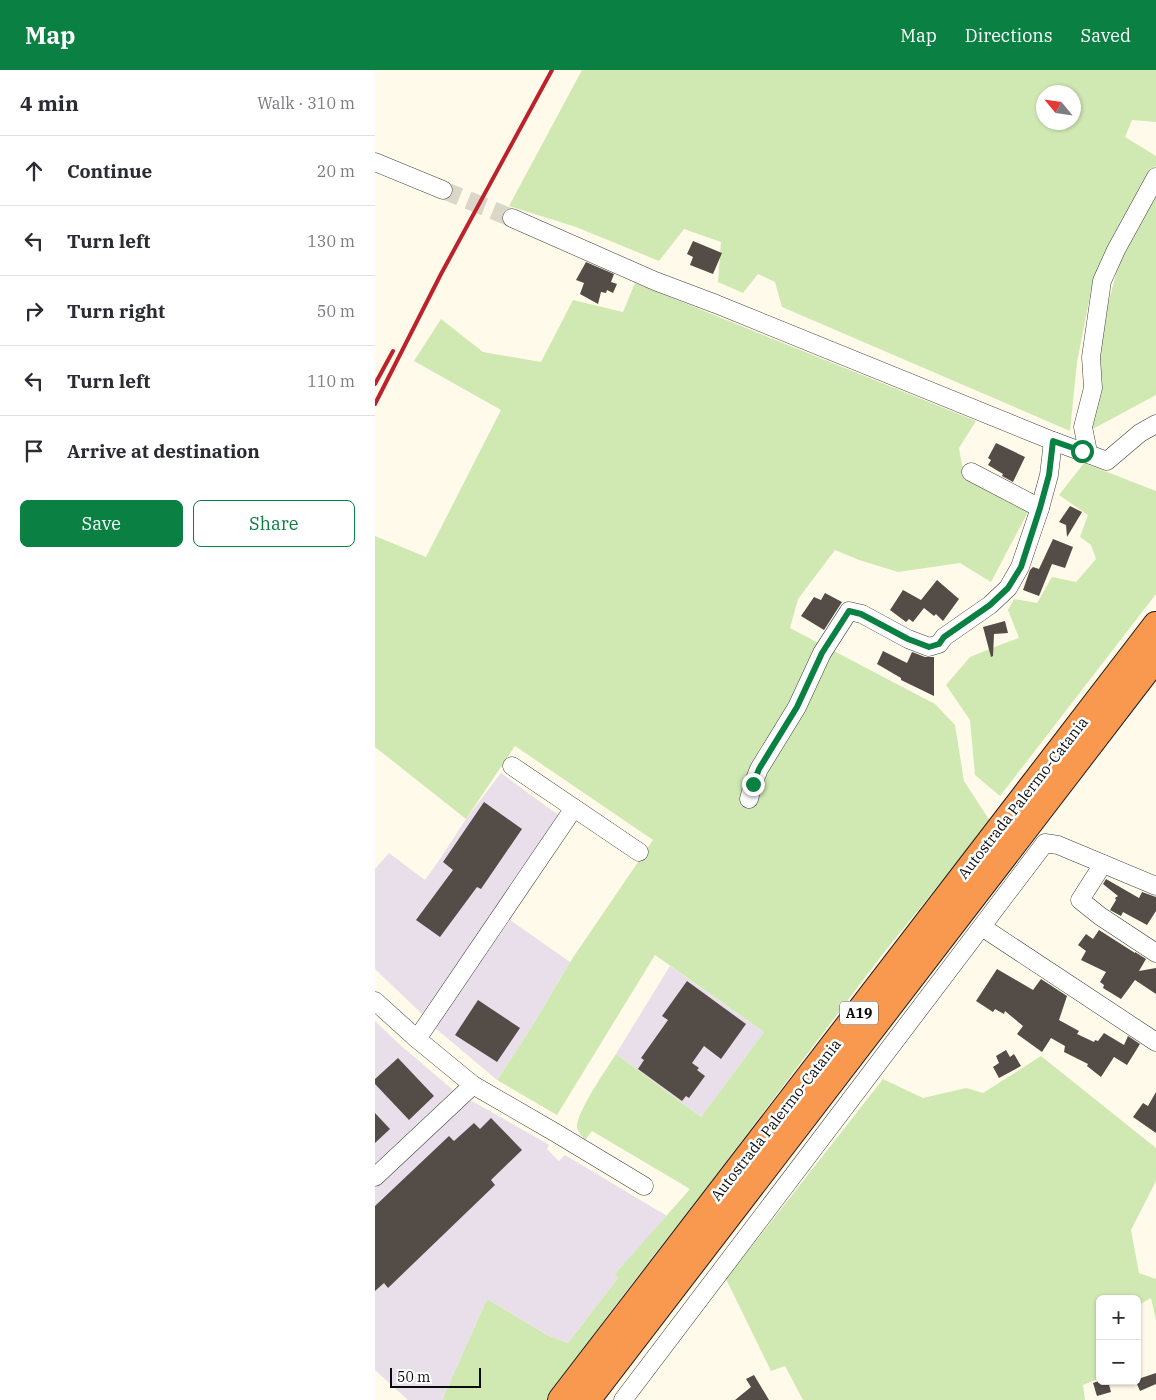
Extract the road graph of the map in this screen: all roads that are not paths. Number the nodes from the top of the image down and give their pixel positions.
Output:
1 (375, 162) edge
2 (1156, 177) edge
3 (443, 190) tunnel mouth
4 (512, 218) tunnel mouth
5 (1156, 424) edge
6 (1053, 441) junction
7 (1087, 447) dead end
8 (971, 472) dead end
9 (1040, 508) junction
10 (1156, 625) edge
11 (1156, 658) edge
12 (512, 766) dead end
13 (749, 799) dead end
14 (574, 808) junction
15 (639, 852) dead end
16 (1103, 864) junction
17 (1156, 886) edge
18 (982, 927) junction
19 (1156, 953) edge
20 (375, 1001) edge
21 (417, 1039) junction
22 (1156, 1042) edge
23 (473, 1085) junction
24 (375, 1177) edge
25 (644, 1186) dead end
26 (561, 1400) edge
27 (587, 1400) edge
28 (623, 1400) edge

1 - 3 street
2 - 7 street
4 - 6 street
5 - 6 street
6 - 9 street
8 - 9 street
9 - 13 street
10 - 26 highway, Autostrada Palermo-Catania / A19
11 - 27 highway, Autostrada Palermo-Catania / A19
12 - 14 street
14 - 15 street
14 - 21 street
16 - 17 street
16 - 18 street
16 - 19 street
18 - 22 street
18 - 28 street
20 - 21 street
21 - 23 street
23 - 24 street
23 - 25 street

